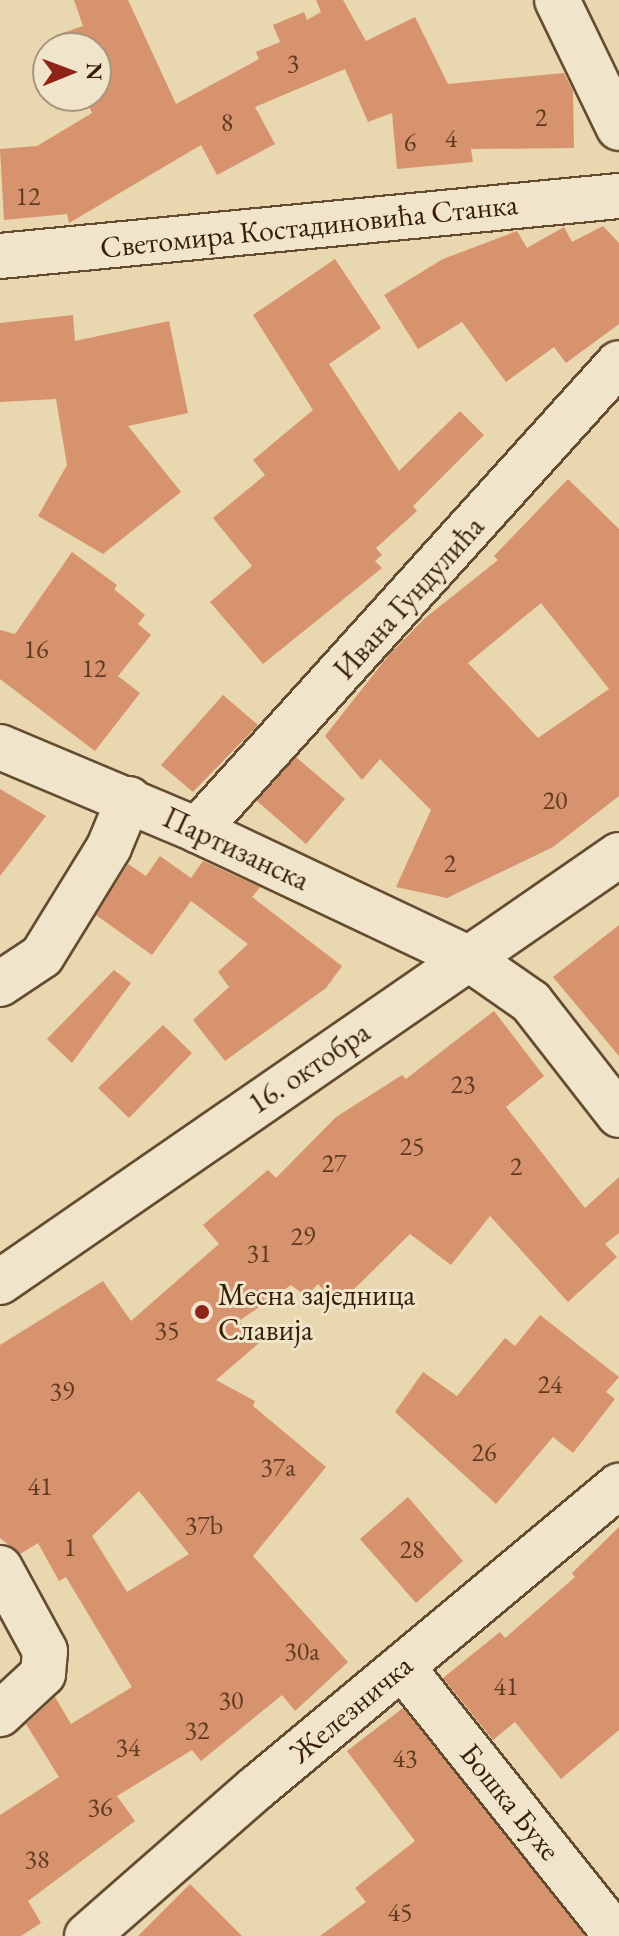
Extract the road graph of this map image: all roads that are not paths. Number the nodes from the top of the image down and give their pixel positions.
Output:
1 (557, 0) edge
2 (619, 128) edge
3 (619, 196) edge
4 (0, 256) edge
5 (619, 363) edge
6 (0, 747) edge
7 (129, 799) junction
8 (197, 830) junction
9 (619, 855) edge
10 (468, 958) junction
11 (0, 984) edge
12 (619, 1115) edge
13 (0, 1282) edge
14 (619, 1486) edge
15 (0, 1568) edge
16 (402, 1667) junction
17 (0, 1714) edge
18 (87, 1936) edge
19 (617, 1936) edge

1 - 2 street
3 - 4 street, Светомира Костадиновића Станка
5 - 8 street, Ивана Гундулића
6 - 7 street, Партизанска
7 - 8 street, Партизанска
7 - 11 street
8 - 10 street, Партизанска
9 - 10 street, 16. октобра
10 - 12 street, Партизанска
10 - 13 street, 16. октобра
14 - 16 street, Железничка
15 - 17 street
16 - 18 street, Железничка
16 - 19 street, Бошка Бухе

